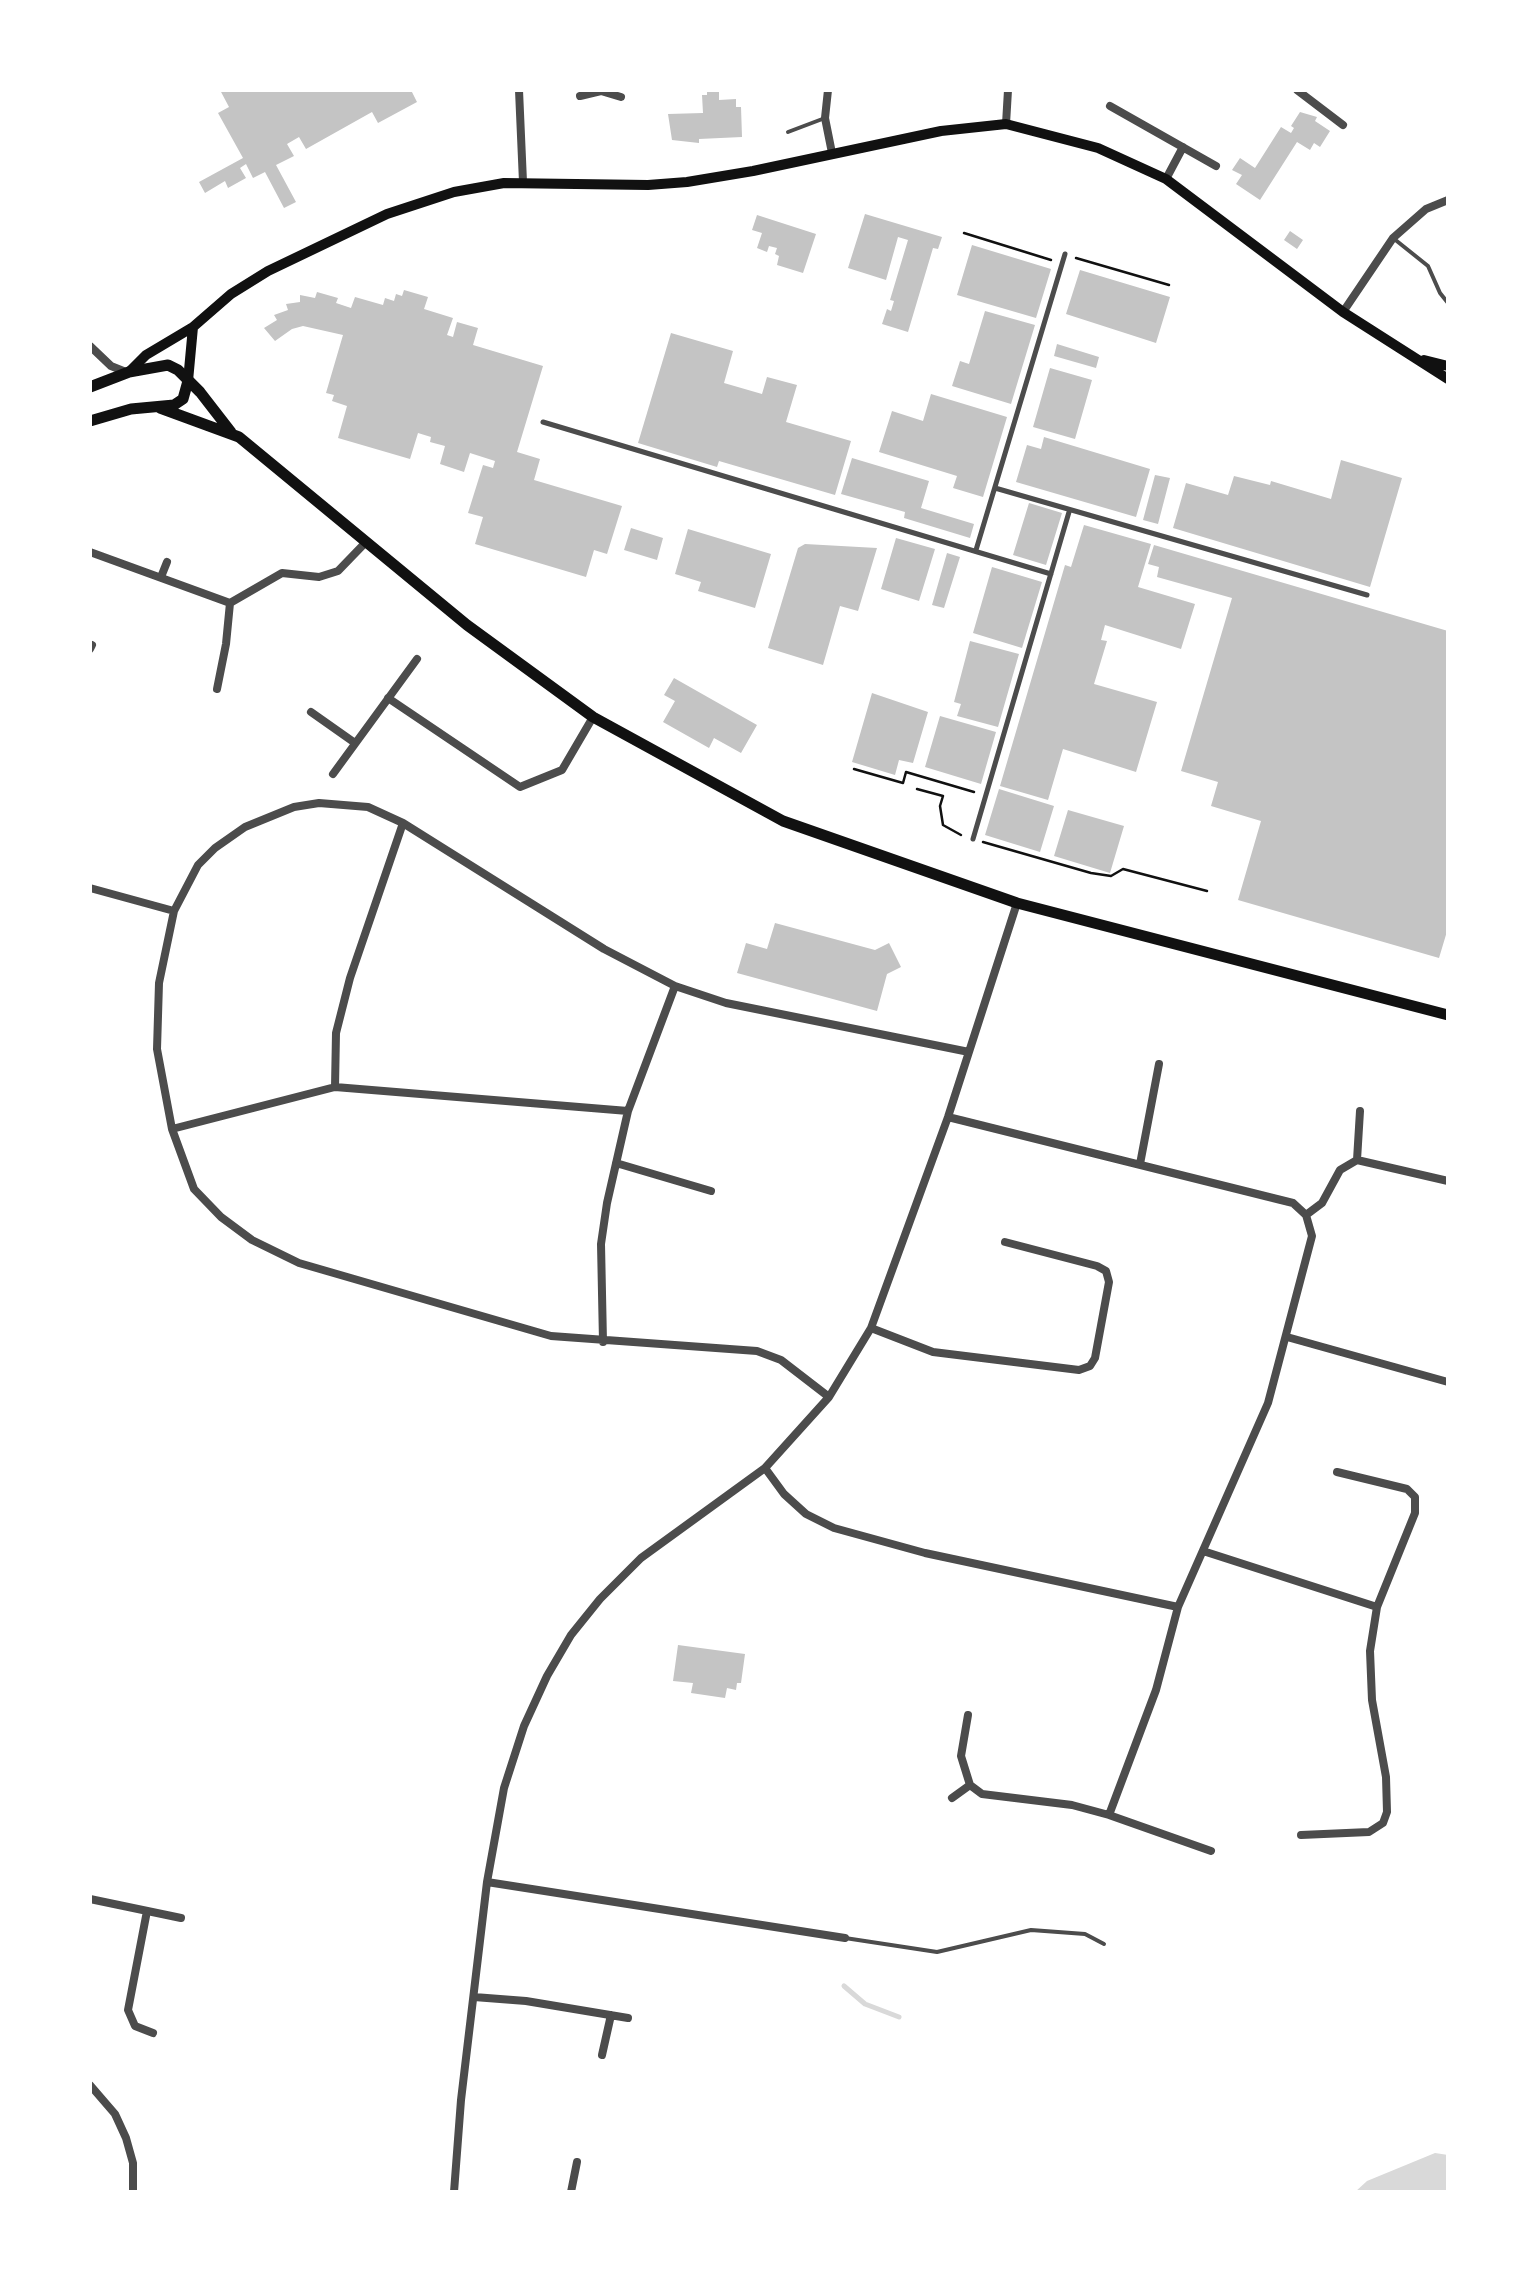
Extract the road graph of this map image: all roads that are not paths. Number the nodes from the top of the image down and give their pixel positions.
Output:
1 (519, 90) edge
2 (828, 90) edge
3 (1008, 90) edge
4 (1296, 90) edge
5 (601, 91) edge
6 (580, 96) dead end
7 (621, 96) dead end
8 (1110, 106) dead end
9 (824, 118) junction
10 (1006, 124) junction
11 (1343, 125) dead end
12 (788, 132) dead end
13 (1183, 147) junction
14 (832, 153) junction
15 (1216, 166) dead end
16 (1166, 179) junction
17 (524, 182) junction
18 (1448, 200) edge
19 (1393, 238) junction
20 (1065, 254) road end
21 (1448, 302) edge
22 (1343, 312) junction
23 (193, 327) junction
24 (90, 346) edge
25 (1418, 359) junction
26 (1448, 366) edge
27 (129, 372) junction
28 (1448, 379) edge
29 (188, 381) junction
30 (90, 387) edge
31 (160, 408) junction
32 (90, 421) edge
33 (543, 422) dead end
34 (231, 432) junction
35 (996, 488) junction
36 (1070, 512) junction
37 (366, 542) junction
38 (976, 550) junction
39 (90, 552) edge
40 (167, 562) dead end
41 (1050, 574) junction
42 (161, 578) junction
43 (1368, 595) dead end
44 (230, 604) junction
45 (417, 659) dead end
46 (216, 689) dead end
47 (388, 698) junction
48 (311, 712) dead end
49 (593, 716) junction
50 (355, 743) junction
51 (333, 774) dead end
52 (403, 823) junction
53 (973, 839) road end
54 (90, 888) edge
55 (1016, 904) junction
56 (174, 911) junction
57 (675, 986) junction
58 (1448, 1015) edge
59 (969, 1052) junction
60 (1159, 1064) dead end
61 (335, 1086) junction
62 (628, 1111) junction
63 (1360, 1111) dead end
64 (948, 1117) junction
65 (172, 1129) junction
66 (1357, 1160) junction
67 (616, 1163) junction
68 (1140, 1164) junction
69 (1448, 1181) edge
70 (711, 1191) dead end
71 (1306, 1215) junction
72 (1004, 1242) dead end
73 (871, 1328) junction
74 (1287, 1337) junction
75 (603, 1342) junction
76 (1448, 1382) edge
77 (829, 1398) junction
78 (764, 1468) junction
79 (1336, 1472) dead end
80 (1203, 1551) junction
81 (1178, 1607) junction
82 (1376, 1607) junction
83 (968, 1714) dead end
84 (970, 1786) junction
85 (952, 1798) dead end
86 (1109, 1815) junction
87 (1301, 1834) dead end
88 (1211, 1851) dead end
89 (487, 1882) junction
90 (90, 1898) edge
91 (147, 1911) junction
92 (181, 1918) dead end
93 (845, 1938) joint
94 (1104, 1944) dead end
95 (474, 1997) junction
96 (611, 2015) junction
97 (628, 2018) dead end
98 (153, 2033) dead end
99 (602, 2055) dead end
100 (90, 2085) edge
101 (577, 2162) dead end
102 (133, 2192) edge
103 (454, 2192) edge
104 (571, 2192) edge

1 - 17 street
2 - 9 street
3 - 10 street
4 - 11 street
5 - 6 street
5 - 7 street
8 - 13 street
9 - 12 lane
9 - 14 street
10 - 14 main road
10 - 16 main road
13 - 15 street
13 - 16 street
14 - 17 main road
16 - 22 main road
17 - 23 main road
18 - 19 street
19 - 21 lane
19 - 22 street
20 - 35 street
22 - 25 main road
23 - 27 main road
23 - 29 main road
24 - 27 street
25 - 26 main road
25 - 28 main road
27 - 29 main road
27 - 30 main road
29 - 31 main road
29 - 34 main road
31 - 32 main road
31 - 34 main road
33 - 38 street
34 - 37 main road
35 - 36 street
35 - 38 street
36 - 41 street
36 - 43 street
37 - 44 street
37 - 49 main road
38 - 41 street
39 - 42 street
40 - 42 street
41 - 53 street
42 - 44 street
44 - 46 street
45 - 47 street
47 - 49 street
47 - 50 street
48 - 50 street
49 - 55 main road
50 - 51 street
52 - 56 street
52 - 57 street
52 - 61 street
54 - 56 street
55 - 58 main road
55 - 59 street
56 - 65 street
57 - 59 street
57 - 62 street
59 - 64 street
60 - 68 street
61 - 62 street
61 - 65 street
62 - 67 street
63 - 66 street
64 - 68 street
64 - 73 street
65 - 75 street
66 - 69 street
66 - 71 street
67 - 70 street
67 - 75 street
68 - 71 street
71 - 74 street
72 - 73 street
73 - 77 street
74 - 76 street
74 - 80 street
75 - 77 street
77 - 78 street
78 - 81 street
78 - 89 street
79 - 82 street
80 - 81 street
80 - 82 street
81 - 86 street
82 - 87 street
83 - 84 street
84 - 85 street
84 - 86 street
86 - 88 street
89 - 93 street
89 - 95 street
90 - 91 street
91 - 92 street
91 - 98 street
93 - 94 lane
95 - 96 street
95 - 103 street
96 - 97 street
96 - 99 street
100 - 102 street
101 - 104 street

